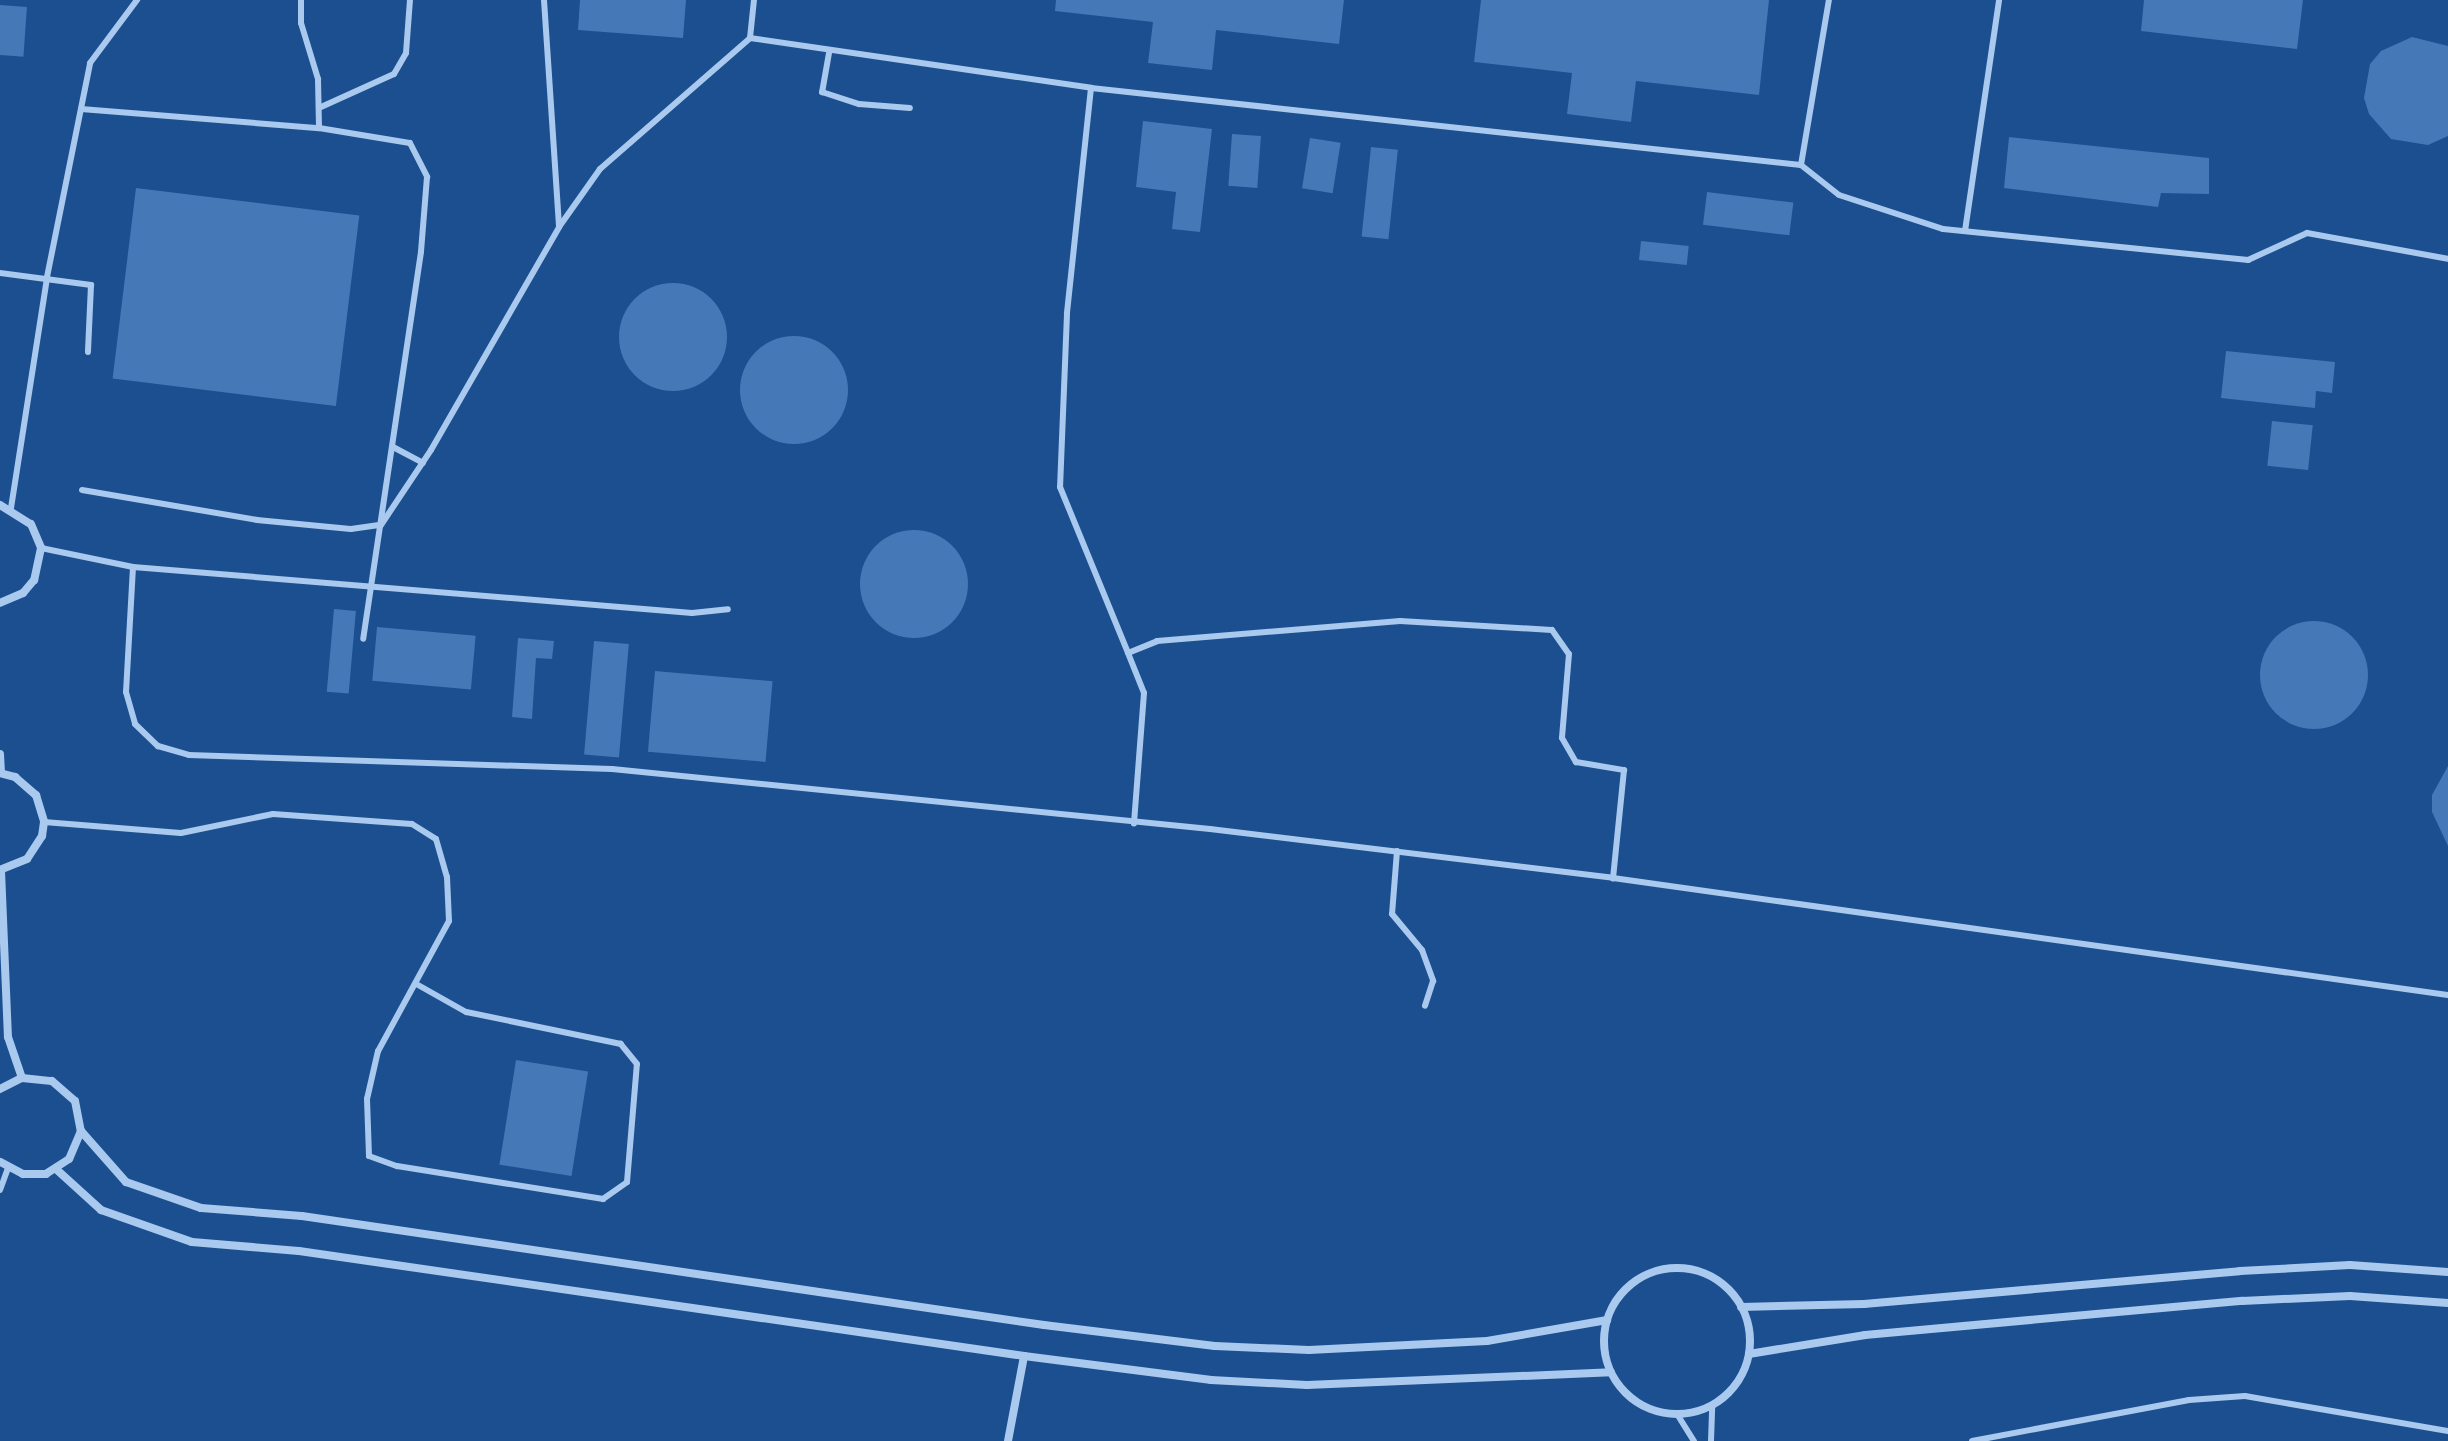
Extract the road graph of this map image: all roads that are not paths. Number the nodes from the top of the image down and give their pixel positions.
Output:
1 (137, 0) edge
2 (301, 0) edge
3 (410, 0) edge
4 (544, 0) edge
5 (754, 0) edge
6 (1829, 0) edge
7 (1999, 0) edge
8 (750, 38) junction
9 (829, 53) junction
10 (1091, 88) junction
11 (321, 107) junction
12 (910, 108) dead end
13 (81, 109) junction
14 (319, 128) junction
15 (1801, 165) junction
16 (559, 227) junction
17 (1965, 231) junction
18 (2448, 259) edge
19 (0, 273) edge
20 (47, 277) junction
21 (88, 352) dead end
22 (393, 447) junction
23 (423, 463) junction
24 (82, 490) dead end
25 (0, 505) edge
26 (11, 508) junction
27 (381, 525) junction
28 (41, 548) junction
29 (133, 567) junction
30 (374, 585) junction
31 (0, 603) edge
32 (728, 609) dead end
33 (363, 639) dead end
34 (1128, 653) junction
35 (0, 754) edge
36 (0, 773) edge
37 (44, 822) junction
38 (1134, 824) junction
39 (1397, 851) junction
40 (1, 870) edge
41 (1613, 878) junction
42 (418, 985) junction
43 (2448, 995) edge
44 (1425, 1006) dead end
45 (22, 1078) junction
46 (0, 1087) edge
47 (81, 1131) junction
48 (4, 1165) edge
49 (56, 1169) junction
50 (0, 1190) edge
51 (2448, 1272) edge
52 (2448, 1303) edge
53 (1741, 1307) junction
54 (1607, 1320) junction
55 (1749, 1354) junction
56 (1024, 1356) junction
57 (1611, 1372) junction
58 (1712, 1405) junction
59 (1677, 1414) junction
60 (2448, 1431) edge
61 (1008, 1441) edge
62 (1694, 1441) edge
63 (1711, 1441) edge
64 (1972, 1441) edge

1 - 13 lane
2 - 11 lane
3 - 11 lane
4 - 16 lane
5 - 8 lane
6 - 15 lane
7 - 17 lane
8 - 9 lane
8 - 16 lane
9 - 10 lane
9 - 12 lane
10 - 15 lane
10 - 34 lane
11 - 14 lane
13 - 14 lane
13 - 20 lane
14 - 22 lane
15 - 17 lane
16 - 23 lane
17 - 18 lane
19 - 20 lane
20 - 21 lane
20 - 26 lane
22 - 23 lane
22 - 27 lane
23 - 27 lane
24 - 27 lane
25 - 26 street
26 - 28 street
27 - 30 lane
28 - 29 lane
28 - 31 street
29 - 30 lane
29 - 38 lane
30 - 32 lane
30 - 33 lane
34 - 38 lane
34 - 41 lane
35 - 36 street
36 - 37 street
37 - 40 street
37 - 42 lane
38 - 39 lane
39 - 41 lane
39 - 44 lane
40 - 45 street
41 - 43 lane
42 - 42 lane
45 - 46 street
45 - 47 street
47 - 49 street
47 - 54 street
48 - 49 street
48 - 50 lane
49 - 56 street
51 - 53 street
52 - 55 street
53 - 54 street
53 - 55 street
54 - 57 street
55 - 58 street
56 - 57 street
56 - 61 street
57 - 59 street
58 - 59 street
58 - 63 lane
59 - 62 lane
60 - 64 lane

